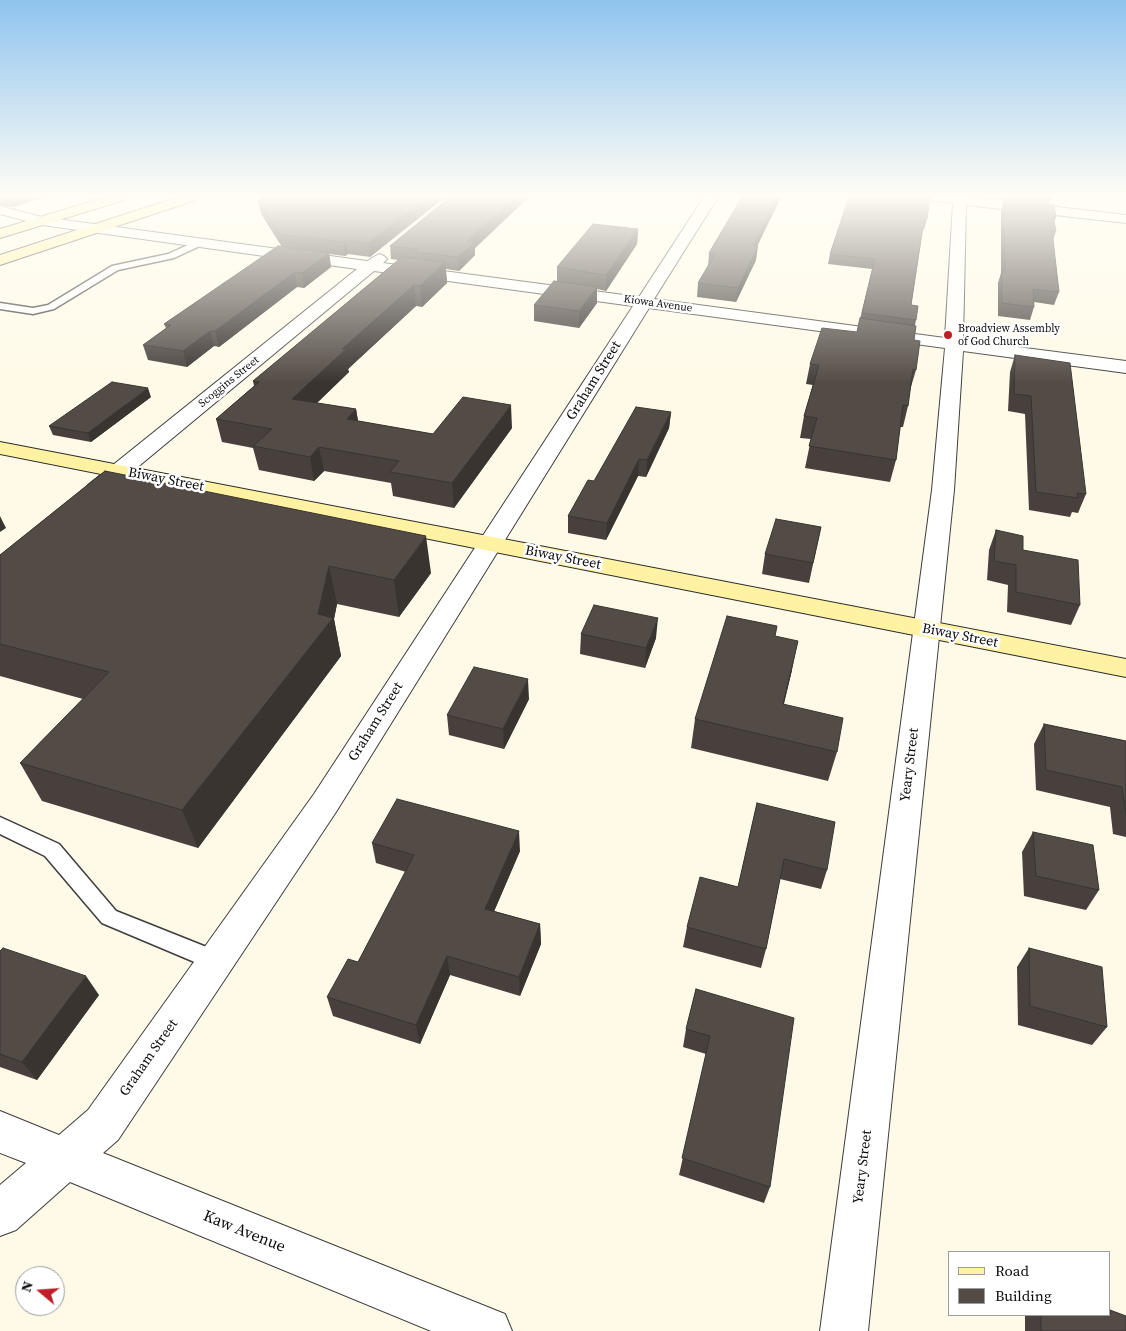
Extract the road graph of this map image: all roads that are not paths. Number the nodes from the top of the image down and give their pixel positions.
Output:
1 (156, 259) edge
2 (321, 259) edge
3 (379, 259) edge
4 (671, 259) edge
5 (953, 259) edge
6 (370, 266) junction
7 (644, 302) junction
8 (0, 306) edge
9 (954, 344) junction
10 (1126, 367) edge
11 (0, 448) edge
12 (120, 471) junction
13 (83, 501) edge
14 (490, 544) junction
15 (926, 629) junction
16 (1126, 668) edge
17 (0, 825) edge
18 (216, 961) junction
19 (0, 1132) edge
20 (66, 1159) junction
21 (0, 1214) edge
22 (488, 1331) edge
23 (844, 1331) edge

1 - 8 lane
2 - 6 street, Kiowa Avenue
3 - 6 street, Scoggins Street
4 - 7 street, Graham Street
5 - 9 street, Yeary Street
6 - 7 street, Kiowa Avenue
6 - 12 street, Scoggins Street
7 - 9 street, Kiowa Avenue
7 - 14 street, Graham Street
9 - 10 street, Kiowa Avenue
9 - 15 street, Yeary Street
11 - 12 street, Biway Street
12 - 13 street, Scoggins Street
12 - 14 street, Biway Street
14 - 15 street, Biway Street
14 - 18 street, Graham Street
15 - 16 street, Biway Street
15 - 23 street, Yeary Street
17 - 18 lane
18 - 20 street, Graham Street
19 - 20 street, Kaw Avenue
20 - 21 street, Graham Street
20 - 22 street, Kaw Avenue

